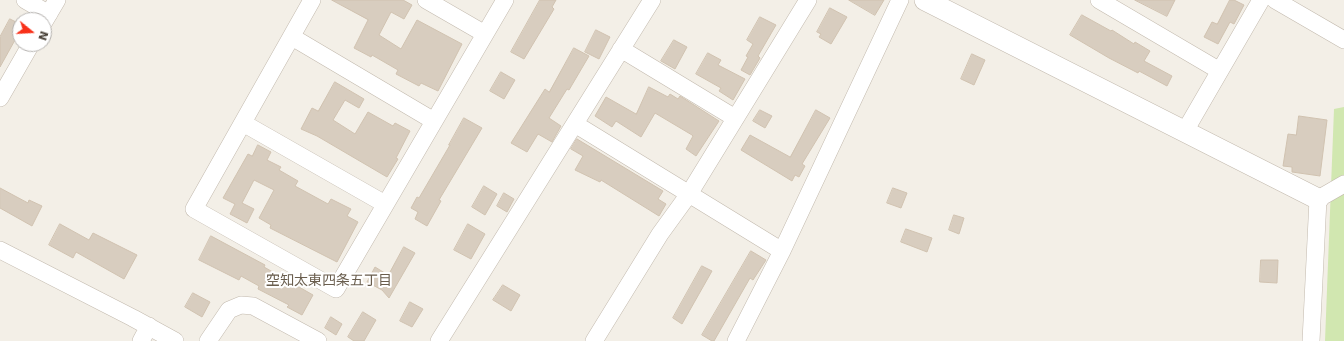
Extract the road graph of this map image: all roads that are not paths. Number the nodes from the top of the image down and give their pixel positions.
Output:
1 (25, 0) edge
2 (312, 0) edge
3 (426, 0) edge
4 (505, 0) edge
5 (652, 0) edge
6 (808, 0) edge
7 (900, 0) edge
8 (925, 0) edge
9 (1099, 0) edge
10 (1261, 0) edge
11 (1275, 0) edge
12 (50, 12) edge
13 (485, 34) junction
14 (292, 37) junction
15 (1344, 40) edge
16 (621, 49) junction
17 (26, 52) edge
18 (1220, 71) junction
19 (0, 98) edge
20 (736, 118) junction
21 (434, 121) junction
22 (243, 123) junction
23 (575, 124) junction
24 (1185, 131) junction
25 (1344, 184) edge
26 (689, 194) junction
27 (1318, 199) junction
28 (385, 204) junction
29 (0, 250) edge
30 (782, 251) junction
31 (145, 334) edge
32 (175, 341) edge
33 (208, 341) edge
34 (318, 341) edge
35 (439, 341) edge
36 (594, 341) edge
37 (736, 341) edge
38 (1311, 341) edge

1 - 12 street
2 - 14 street
3 - 13 street
4 - 13 street
5 - 16 street
6 - 20 street
7 - 30 street
8 - 24 street
9 - 18 street
10 - 18 street
11 - 15 street
13 - 21 street
14 - 21 street
14 - 22 street
16 - 20 street
16 - 23 street
17 - 19 street
18 - 24 street
20 - 26 street
21 - 28 street
22 - 28 street
22 - 28 street
23 - 26 street
23 - 35 street
24 - 27 street
25 - 27 street
26 - 30 street
26 - 36 street
27 - 38 street
29 - 31 street
30 - 37 street
31 - 32 street
33 - 34 street

